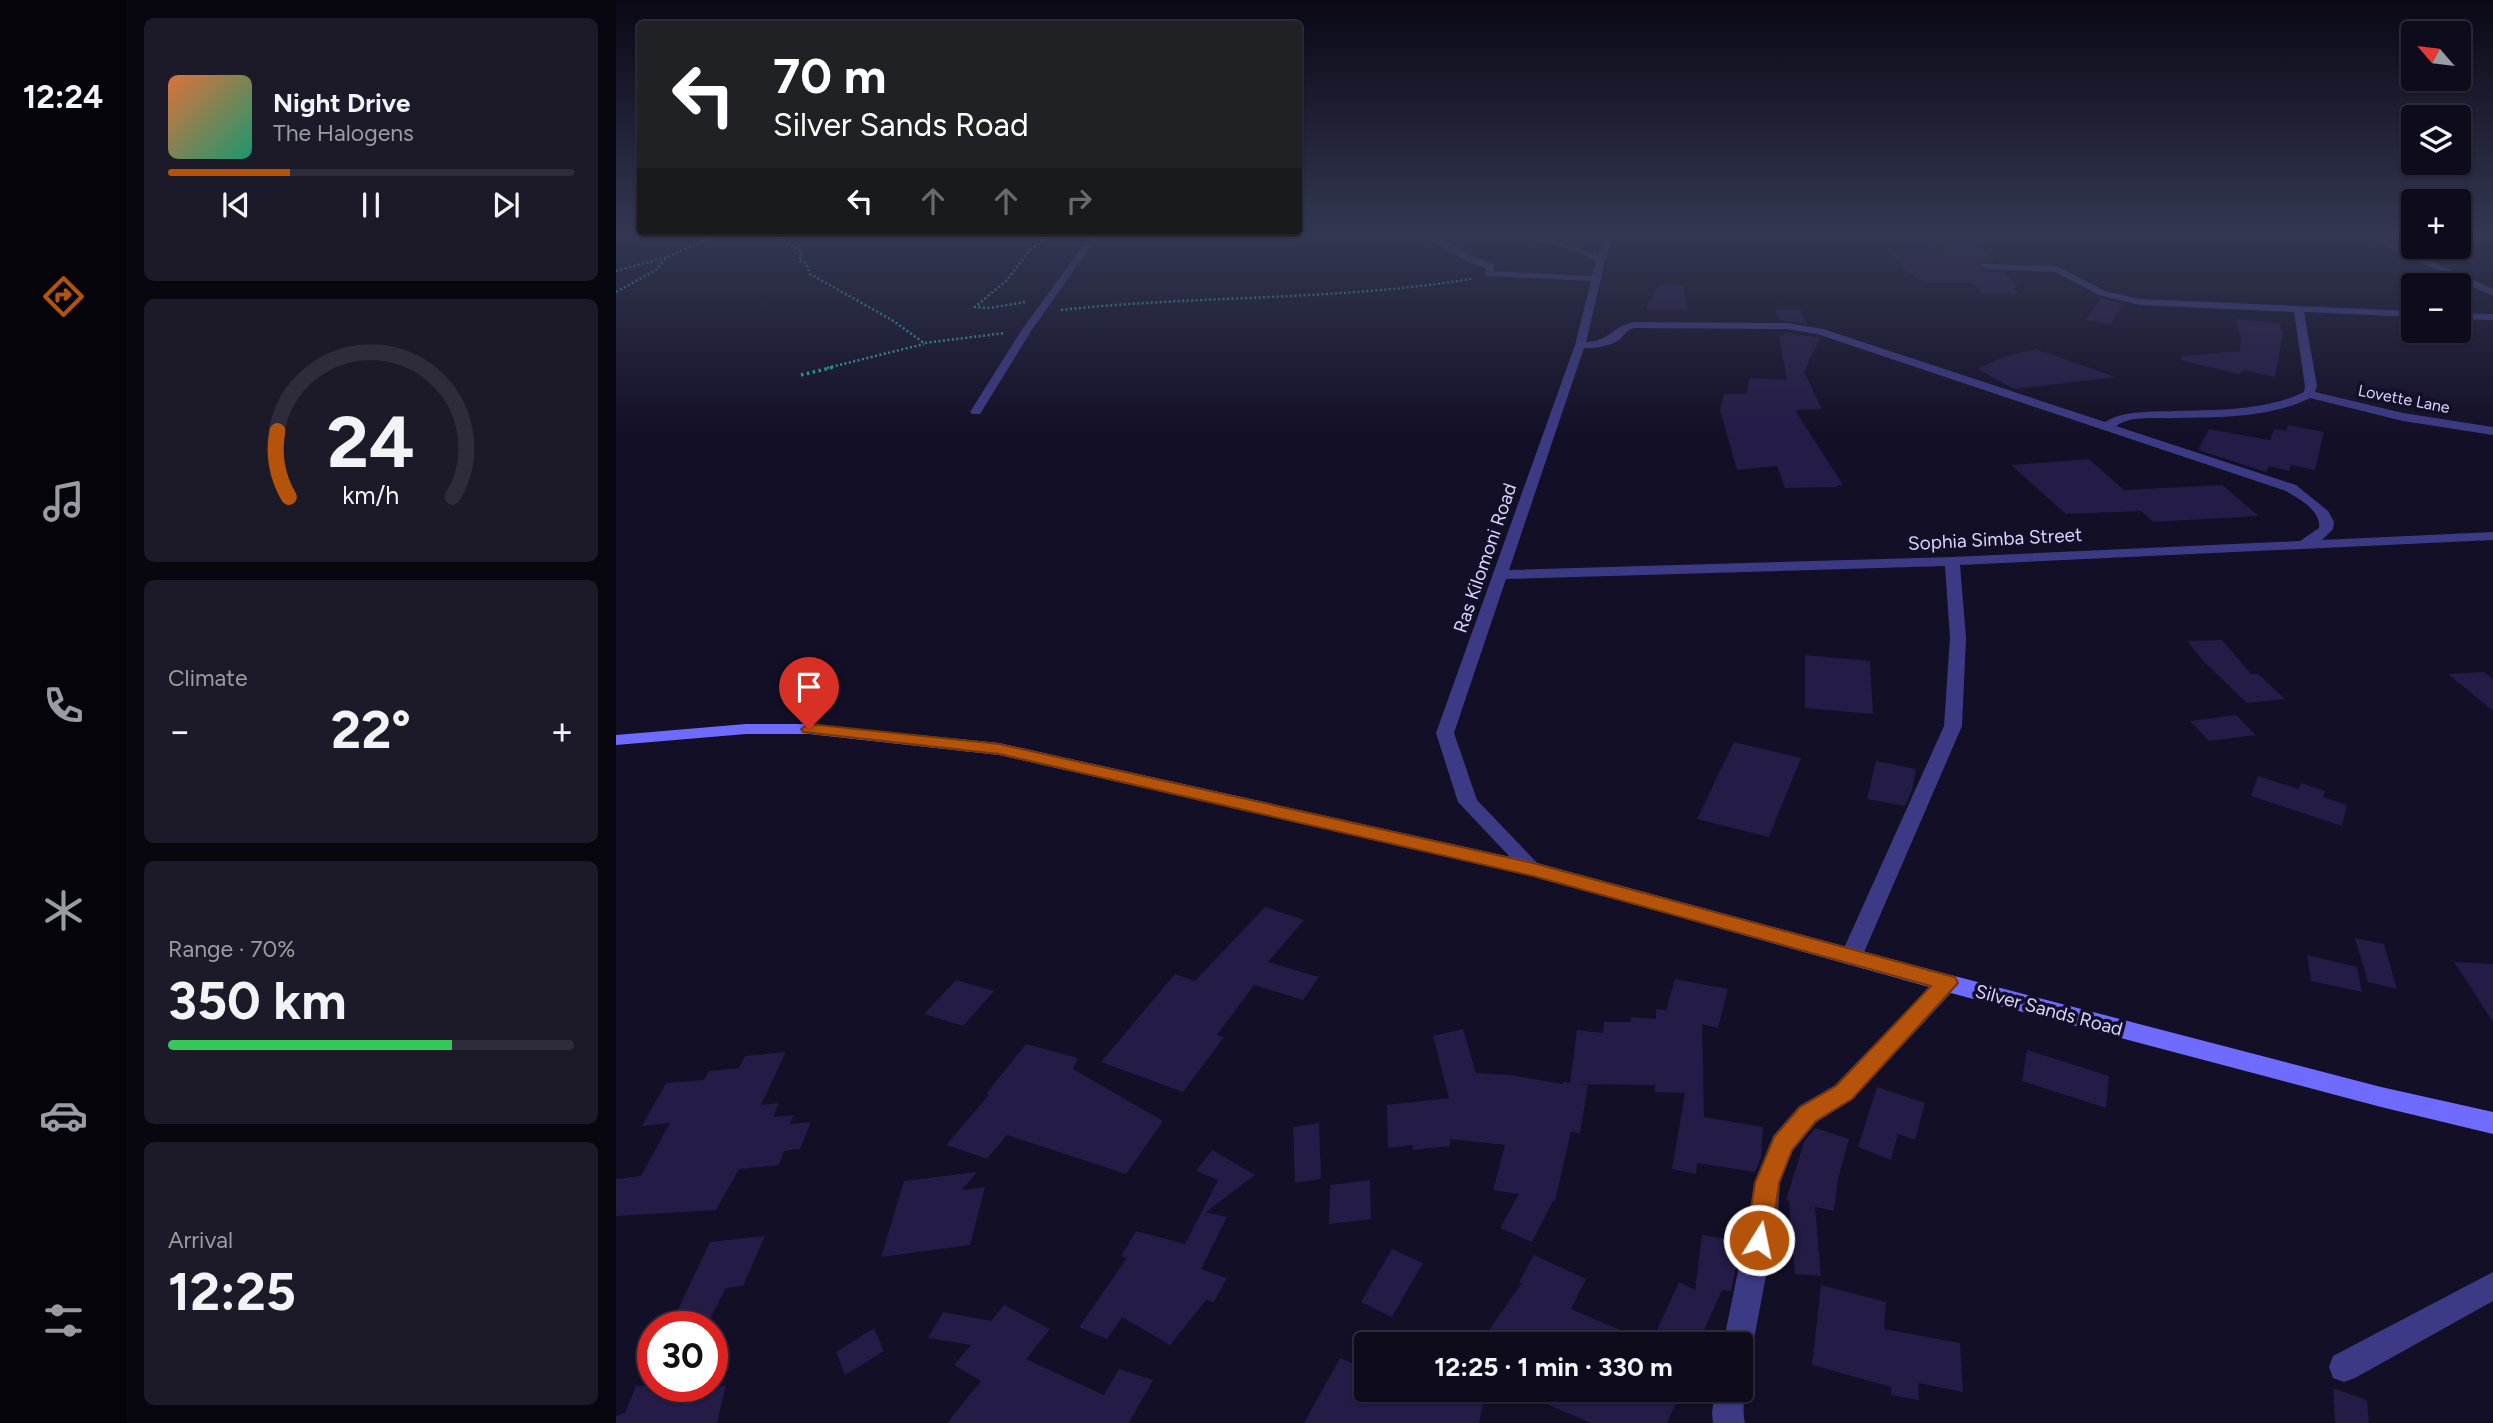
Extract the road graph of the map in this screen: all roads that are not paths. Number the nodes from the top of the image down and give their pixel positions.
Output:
1 (1047, 302) edge
2 (1590, 302) edge
3 (2151, 302) edge
4 (2298, 308) junction
5 (2401, 313) edge
6 (2471, 316) edge
7 (2493, 317) edge
8 (1580, 345) junction
9 (2309, 394) junction
10 (976, 412) dead end
11 (2106, 427) junction
12 (2493, 431) edge
13 (2493, 536) edge
14 (2297, 544) junction
15 (1952, 561) junction
16 (1499, 575) junction
17 (616, 740) edge
18 (1533, 869) junction
19 (1851, 957) junction
20 (1947, 983) junction
21 (2493, 1123) edge
22 (2493, 1286) edge
23 (1740, 1332) edge
24 (2344, 1367) dead end
25 (1728, 1402) edge
26 (1729, 1423) edge

1 - 10 street
2 - 8 street, Ras Kilomoni Road
3 - 4 street
4 - 5 street
4 - 9 street
6 - 7 street
8 - 11 street
8 - 16 street, Ras Kilomoni Road
9 - 11 street
9 - 12 street, Lovette Lane
11 - 14 street
13 - 14 street, Sophia Simba Street
14 - 15 street, Sophia Simba Street
15 - 16 street, Sophia Simba Street
15 - 19 street
16 - 18 street, Ras Kilomoni Road
17 - 18 street, Silver Sands Road
18 - 19 street, Silver Sands Road
19 - 20 street, Silver Sands Road
20 - 21 street, Silver Sands Road
20 - 23 street
22 - 24 street
25 - 26 street

